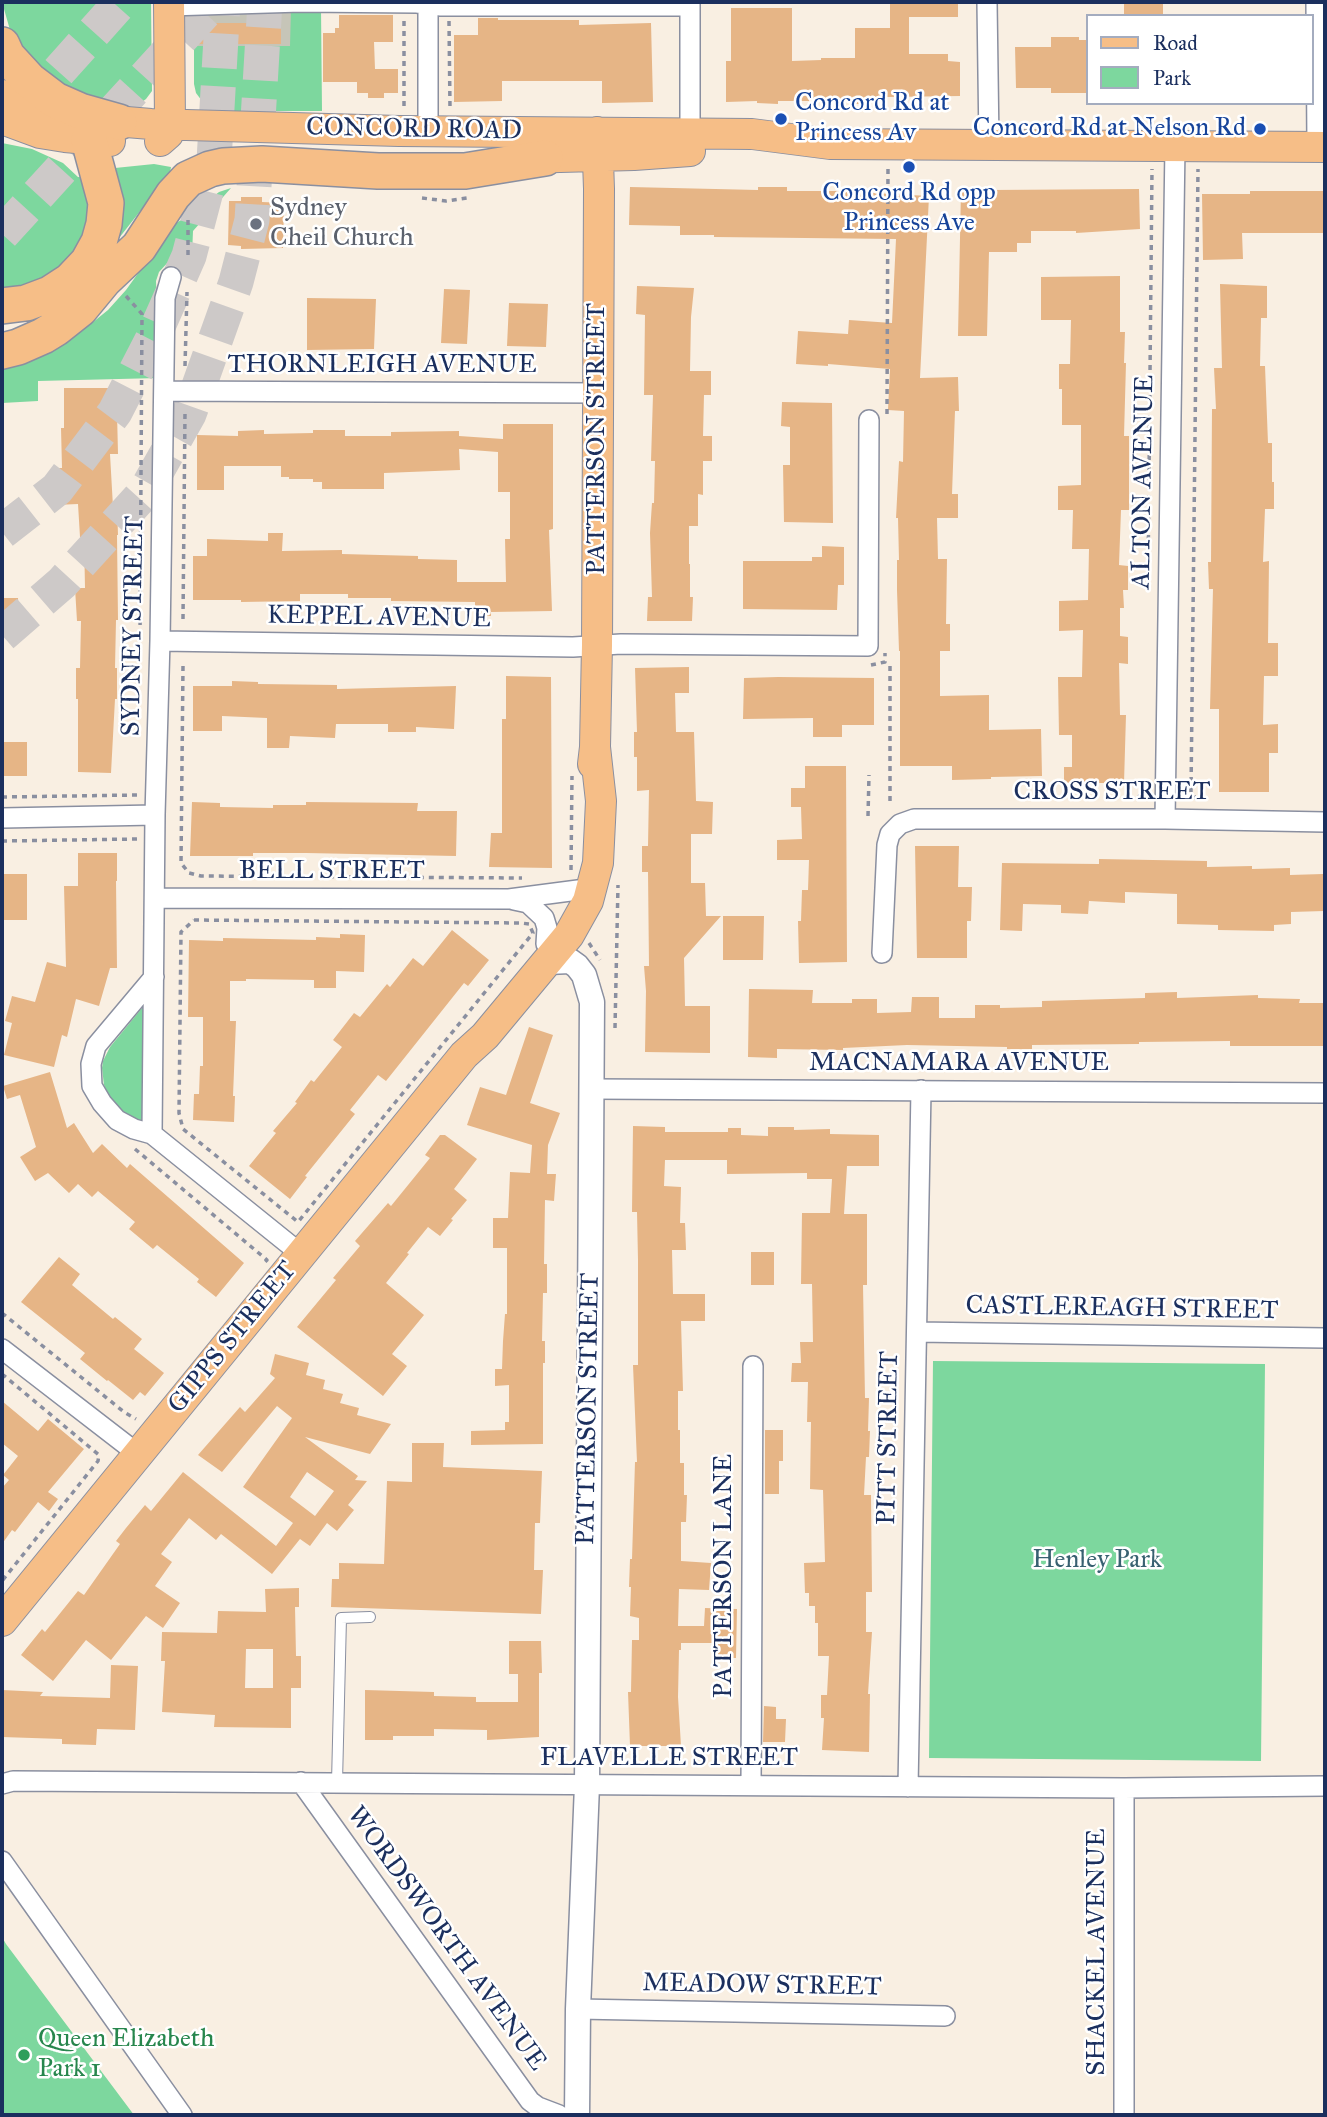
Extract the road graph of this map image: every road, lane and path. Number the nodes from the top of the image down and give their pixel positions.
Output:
1 (301, 2) edge
2 (987, 2) edge
3 (1316, 2) edge
4 (404, 3) edge
5 (428, 3) edge
6 (169, 4) edge
7 (561, 4) edge
8 (690, 4) edge
9 (449, 6) junction
10 (2, 45) edge
11 (2, 95) edge
12 (2, 119) edge
13 (119, 121) junction
14 (428, 122) junction
15 (173, 123) junction
16 (89, 140) junction
17 (691, 143) junction
18 (598, 144) junction
19 (989, 144) junction
20 (1175, 146) junction
21 (1321, 147) edge
22 (545, 158) junction
23 (888, 167) dead end
24 (1152, 169) dead end
25 (1198, 169) dead end
26 (471, 197) dead end
27 (417, 198) dead end
28 (181, 222) dead end
29 (187, 255) dead end
30 (179, 282) joint
31 (120, 289) junction
32 (2, 306) edge
33 (2, 333) edge
34 (2, 351) edge
35 (186, 366) dead end
36 (165, 391) junction
37 (598, 393) junction
38 (185, 412) dead end
39 (878, 420) joint
40 (1148, 582) dead end
41 (183, 619) dead end
42 (160, 641) junction
43 (140, 643) dead end
44 (597, 645) junction
45 (885, 649) dead end
46 (872, 665) dead end
47 (890, 665) dead end
48 (183, 666) dead end
49 (596, 747) junction
50 (869, 775) dead end
51 (1147, 775) dead end
52 (138, 795) dead end
53 (2, 797) edge
54 (1137, 799) dead end
55 (1197, 800) dead end
56 (890, 802) dead end
57 (155, 815) junction
58 (868, 816) dead end
59 (2, 818) edge
60 (1165, 819) junction
61 (1325, 822) edge
62 (528, 878) dead end
63 (578, 890) junction
64 (155, 898) junction
65 (509, 899) junction
66 (542, 947) junction
67 (882, 953) dead end
68 (154, 977) junction
69 (592, 1088) junction
70 (921, 1090) junction
71 (1325, 1093) edge
72 (152, 1134) junction
73 (298, 1222) dead end
74 (301, 1254) junction
75 (2, 1313) edge
76 (917, 1332) junction
77 (1325, 1338) edge
78 (2, 1349) edge
79 (753, 1366) dead end
80 (2, 1374) edge
81 (124, 1412) dead end
82 (138, 1454) junction
83 (2, 1581) edge
84 (369, 1617) dead end
85 (2, 1621) edge
86 (5, 1781) edge
87 (301, 1782) junction
88 (337, 1782) junction
89 (587, 1785) junction
90 (751, 1785) junction
91 (1325, 1786) edge
92 (908, 1787) junction
93 (1124, 1788) junction
94 (2, 1861) edge
95 (578, 2008) junction
96 (945, 2016) dead end
97 (182, 2115) edge
98 (559, 2115) edge
99 (577, 2115) edge
100 (1125, 2115) edge

1 - 4 street
1 - 6 street
2 - 19 street
3 - 21 street
4 - 5 street
4 - 14 path
5 - 9 street
5 - 14 street
6 - 15 main road
7 - 8 street
7 - 9 street
8 - 17 street
9 - 14 path
10 - 13 highway
11 - 13 main road, CONCORD ROAD
12 - 16 main road, CONCORD ROAD
13 - 15 main road, CONCORD ROAD
14 - 15 main road, CONCORD ROAD
14 - 18 main road, CONCORD ROAD
15 - 16 main road, CONCORD ROAD
15 - 22 main road, CONCORD ROAD
16 - 32 highway
17 - 18 main road, CONCORD ROAD
17 - 19 main road, CONCORD ROAD
18 - 22 main road, CONCORD ROAD
18 - 37 main road, PATTERSON STREET
19 - 20 main road, CONCORD ROAD
20 - 21 main road, CONCORD ROAD
20 - 60 street, ALTON AVENUE
22 - 31 highway
23 - 39 path
24 - 40 path
25 - 55 path
26 - 27 path
28 - 29 path
30 - 35 path
30 - 36 street, SYDNEY STREET
31 - 33 highway
31 - 34 highway
31 - 43 path
36 - 37 street, THORNLEIGH AVENUE
36 - 42 street, SYDNEY STREET
37 - 44 main road, PATTERSON STREET
38 - 41 path
39 - 44 street, KEPPEL AVENUE
42 - 44 street, KEPPEL AVENUE
42 - 57 street, SYDNEY STREET
44 - 49 main road, PATTERSON STREET
45 - 46 path
47 - 56 path
48 - 62 path
49 - 63 main road, PATTERSON STREET
49 - 66 main road, PATTERSON STREET
50 - 58 path
51 - 54 path
52 - 53 path
57 - 59 street
57 - 64 street, SYDNEY STREET
60 - 61 street, CROSS STREET
60 - 67 street, CROSS STREET
63 - 65 street, BELL STREET
63 - 66 main road, PATTERSON STREET
64 - 65 street, BELL STREET
64 - 68 street, SYDNEY STREET
65 - 66 street, BELL STREET
66 - 69 street, PATTERSON STREET
66 - 73 path
66 - 74 main road, GIPPS STREET
68 - 72 street, SYDNEY STREET
68 - 72 street
69 - 70 street, MACNAMARA AVENUE
69 - 89 street, PATTERSON STREET
70 - 71 street, MACNAMARA AVENUE
70 - 76 street, PITT STREET
72 - 74 street
74 - 82 main road, GIPPS STREET
75 - 81 path
76 - 77 street, CASTLEREAGH STREET
76 - 92 street, PITT STREET
78 - 82 street
79 - 90 street, PATTERSON LANE
80 - 83 path
82 - 85 main road, GIPPS STREET
84 - 88 lane
86 - 87 street, FLAVELLE STREET
87 - 88 street, FLAVELLE STREET
87 - 98 street, WORDSWORTH AVENUE
88 - 89 street, FLAVELLE STREET
89 - 90 street, FLAVELLE STREET
89 - 95 street, PATTERSON STREET
90 - 92 street, FLAVELLE STREET
91 - 93 street, FLAVELLE STREET
92 - 93 street, FLAVELLE STREET
93 - 100 street, SHACKEL AVENUE
94 - 97 street
95 - 96 street, MEADOW STREET
95 - 99 street, PATTERSON STREET

